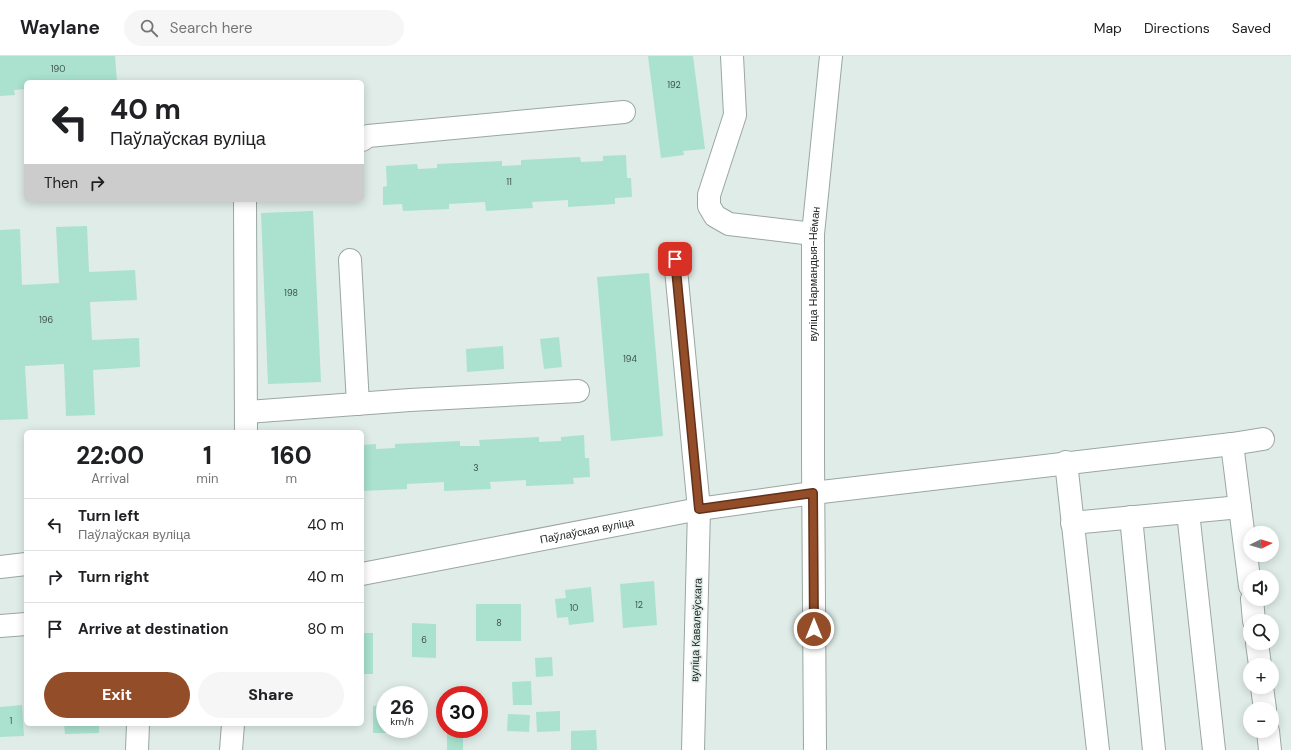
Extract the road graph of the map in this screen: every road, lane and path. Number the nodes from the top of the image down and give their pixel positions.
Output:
1 (732, 56) edge
2 (831, 56) edge
3 (624, 112) dead end
4 (364, 139) edge
5 (245, 202) edge
6 (813, 234) junction
7 (675, 259) dead end
8 (350, 260) dead end
9 (578, 391) dead end
10 (358, 404) junction
11 (247, 422) edge
12 (1263, 439) dead end
13 (1232, 444) junction
14 (1066, 462) junction
15 (813, 493) junction
16 (1240, 507) junction
17 (699, 509) junction
18 (1188, 512) junction
19 (1130, 517) junction
20 (1072, 523) junction
21 (24, 564) edge
22 (0, 567) edge
23 (1248, 570) edge
24 (364, 574) edge
25 (24, 624) edge
26 (0, 626) edge
27 (138, 726) edge
28 (234, 726) edge
29 (1269, 738) edge
30 (137, 750) edge
31 (232, 750) edge
32 (693, 750) edge
33 (815, 750) edge
34 (1098, 750) edge
35 (1154, 750) edge
36 (1214, 750) edge
37 (1270, 750) edge

1 - 6 street
2 - 6 street, вуліца Нармандыя-Нёман
3 - 4 street
5 - 11 street
6 - 15 street, вуліца Нармандыя-Нёман
7 - 17 street, вуліца Кавалеўскага
8 - 10 street
9 - 10 street
10 - 11 street
12 - 13 street, Паўлаўская вуліца
13 - 14 street, Паўлаўская вуліца
13 - 16 street
14 - 15 street, Паўлаўская вуліца
14 - 20 street
15 - 17 street, Паўлаўская вуліца
15 - 33 street, вуліца Нармандыя-Нёман
16 - 18 street
16 - 23 street
17 - 24 street, Паўлаўская вуліца
17 - 32 street, вуліца Кавалеўскага
18 - 19 street
18 - 36 street
19 - 20 street
19 - 35 street
20 - 34 street
21 - 22 street
25 - 26 street
27 - 30 street
28 - 31 street
29 - 37 street

